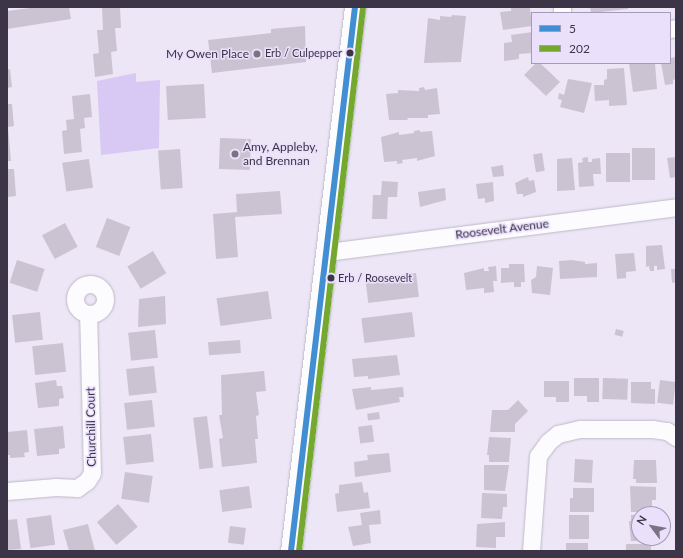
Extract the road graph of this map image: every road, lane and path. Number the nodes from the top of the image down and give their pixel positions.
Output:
1 (355, 7) edge
2 (676, 207) edge
3 (328, 252) junction
4 (88, 314) dead end
5 (676, 437) edge
6 (7, 491) edge
7 (291, 551) edge
8 (531, 551) edge

1 - 3 main road
2 - 3 street, Roosevelt Avenue
3 - 7 main road
4 - 6 street, Churchill Court
5 - 8 street

